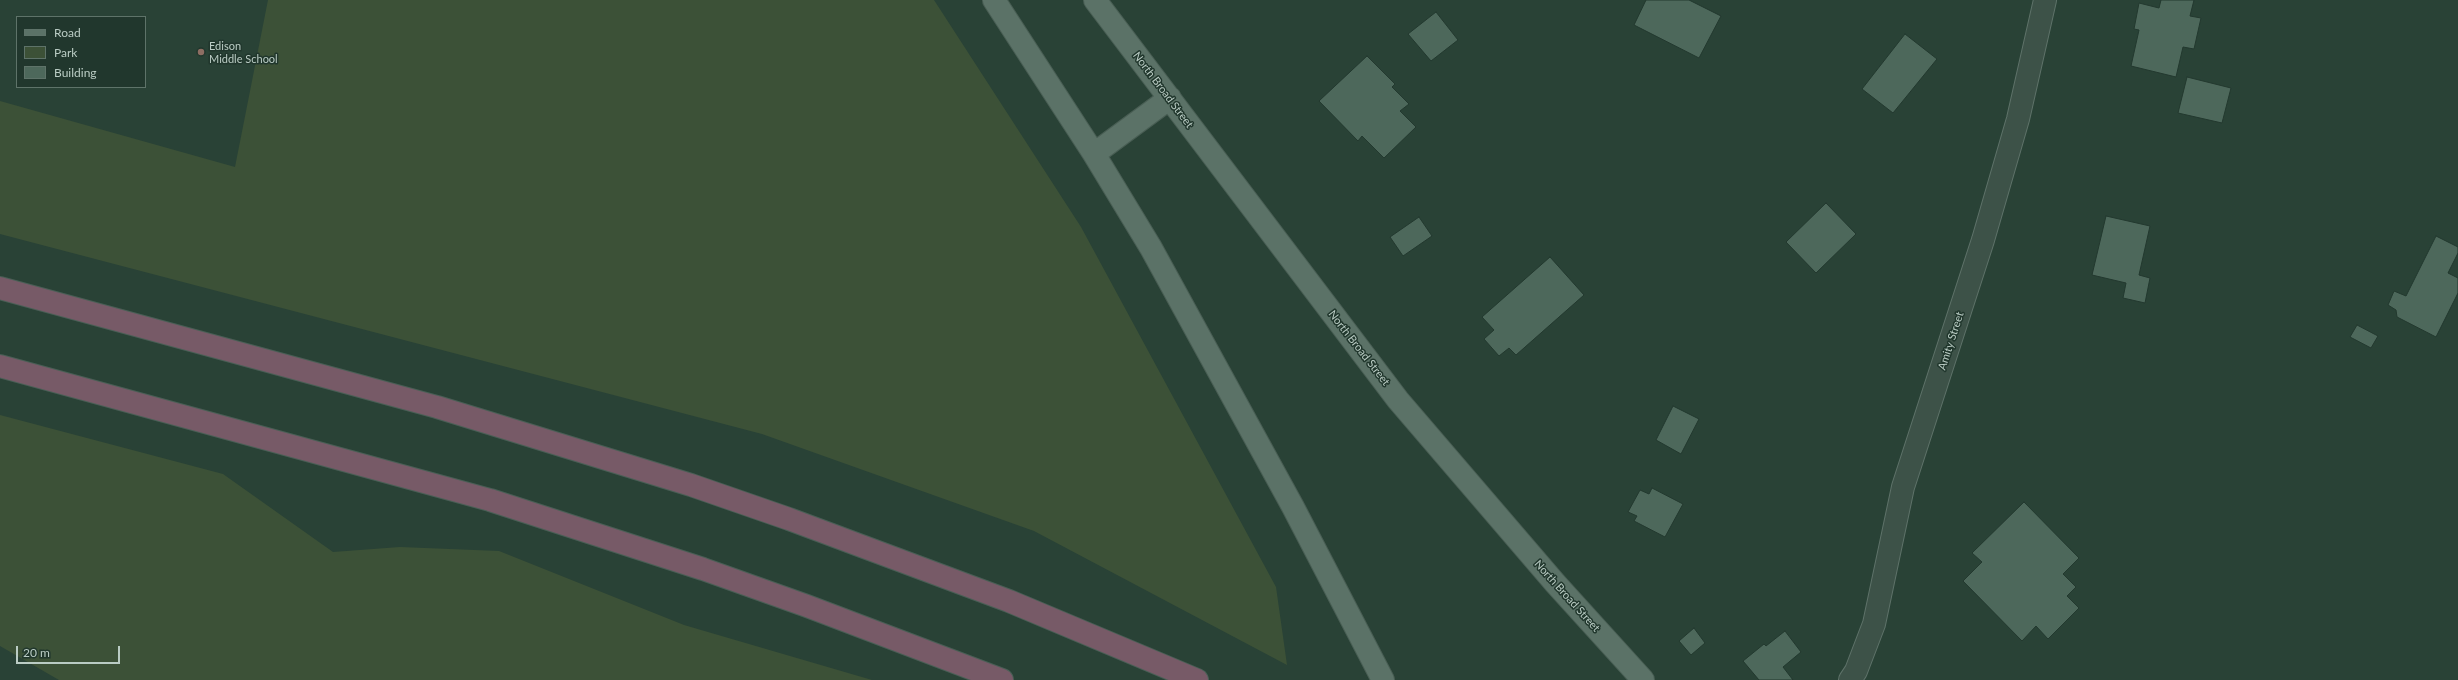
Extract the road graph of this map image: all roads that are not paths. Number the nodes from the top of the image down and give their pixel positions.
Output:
1 (994, 0) edge
2 (1095, 0) edge
3 (2045, 0) edge
4 (1170, 98) junction
5 (1094, 154) junction
6 (0, 288) edge
7 (0, 366) edge
8 (1002, 680) edge
9 (1197, 680) edge
10 (1383, 680) edge
11 (1643, 680) edge
12 (1850, 680) edge

1 - 5 main road
2 - 4 main road, North Broad Street
3 - 12 street, Amity Street
4 - 5 main road
4 - 11 main road, North Broad Street
5 - 10 main road
6 - 9 highway
7 - 8 highway

